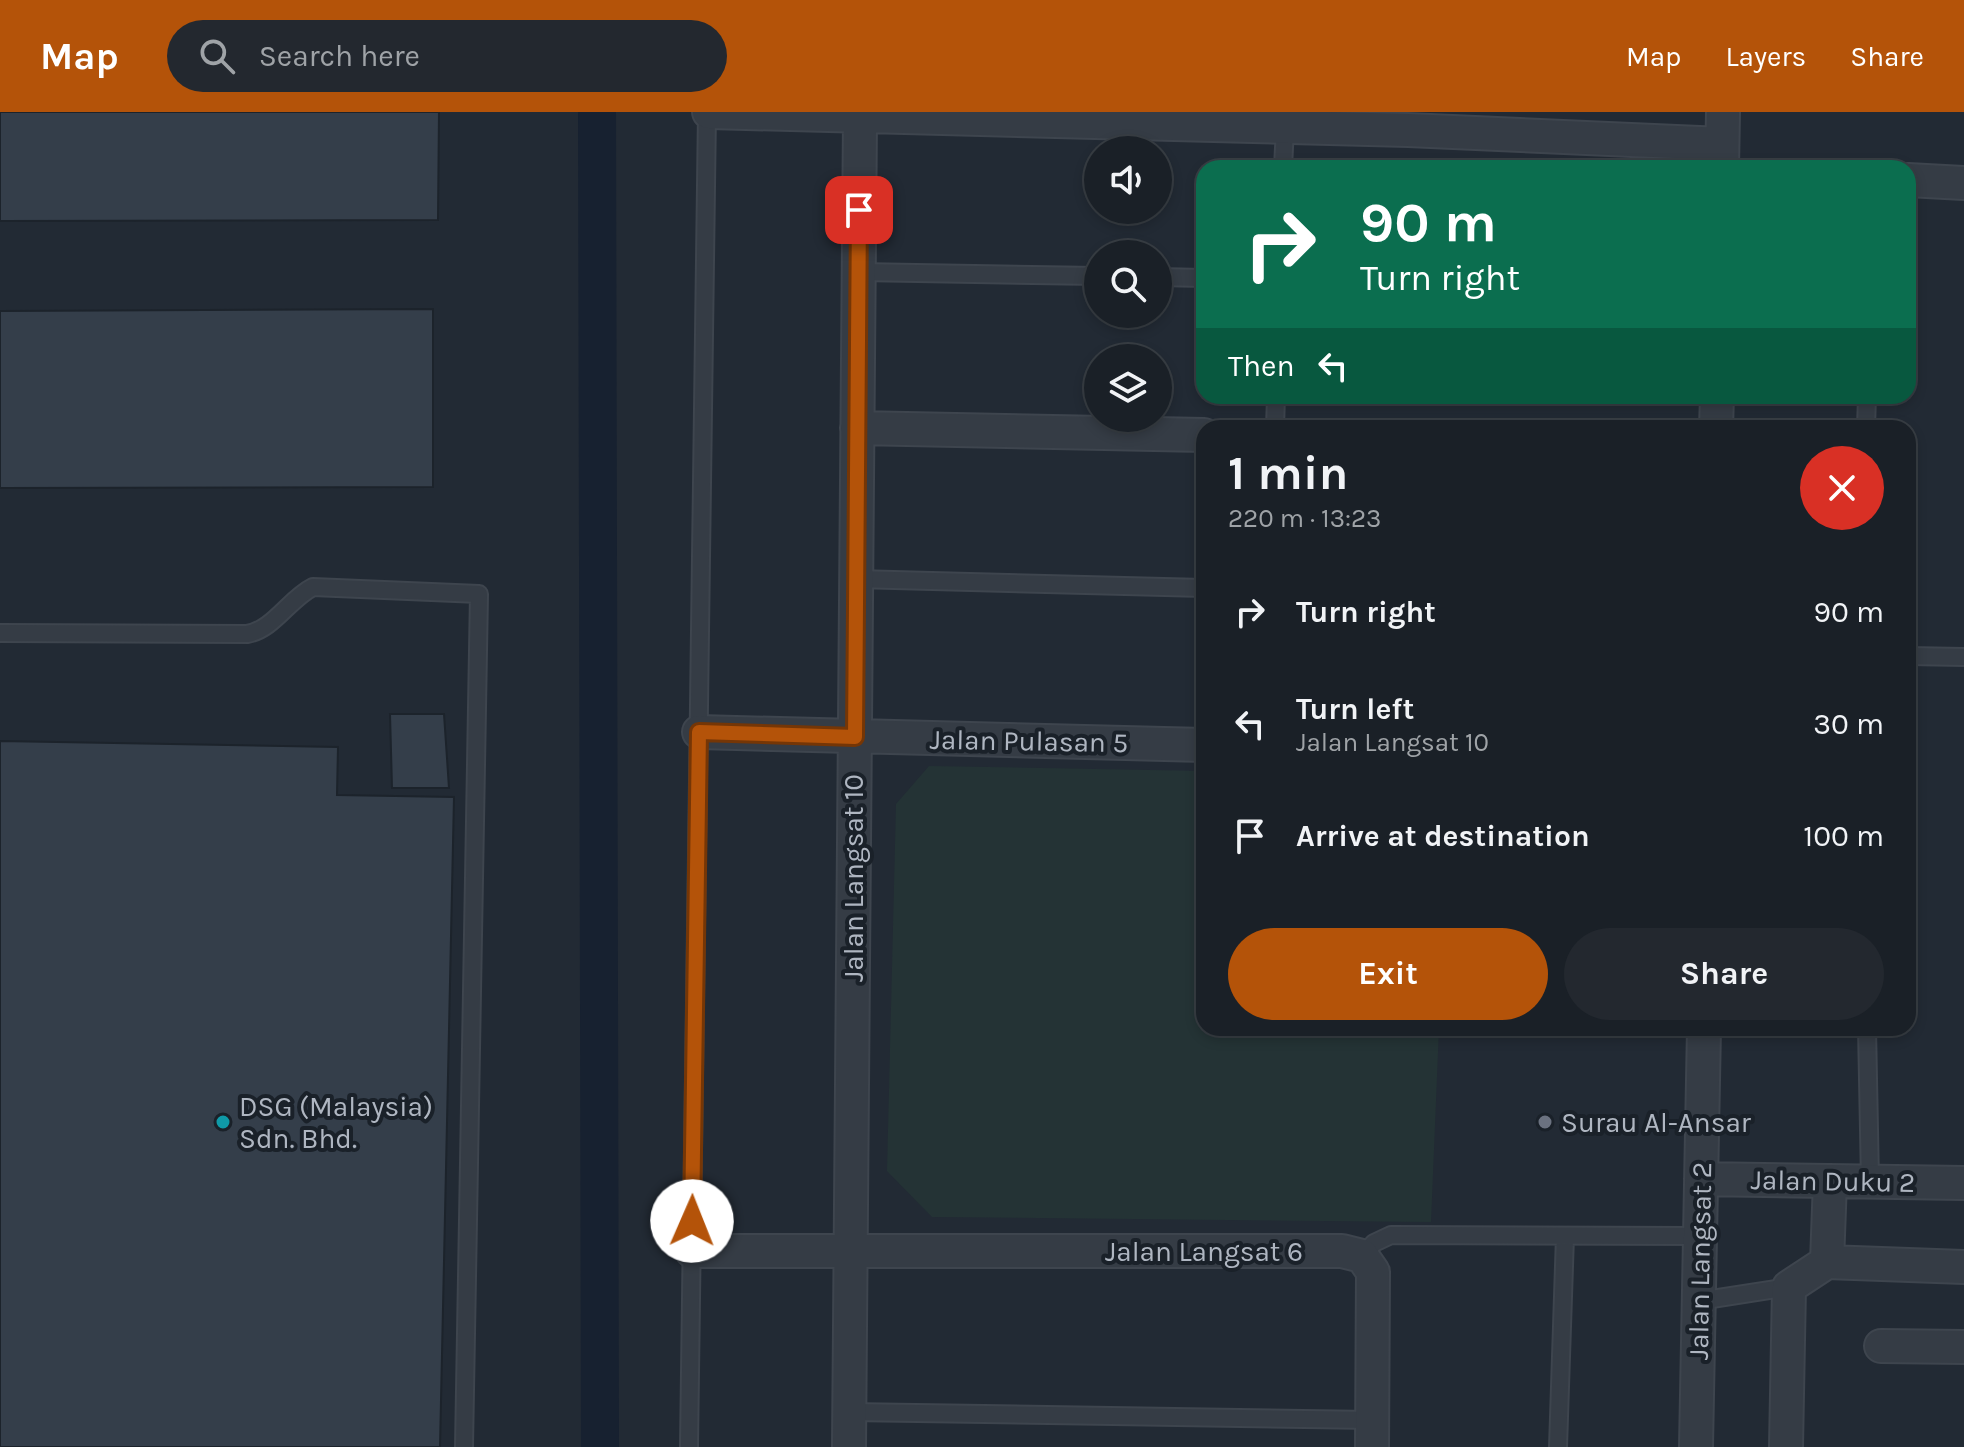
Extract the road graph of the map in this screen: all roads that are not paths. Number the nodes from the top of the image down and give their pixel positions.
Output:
1 (708, 112) edge
2 (1723, 112) edge
3 (1037, 117) edge
4 (860, 118) junction
5 (1408, 121) edge
6 (1285, 127) junction
7 (1722, 156) edge
8 (1283, 160) edge
9 (1916, 180) edge
10 (1964, 183) edge
11 (859, 272) junction
12 (1084, 276) edge
13 (1172, 277) edge
14 (1196, 278) edge
15 (857, 428) junction
16 (1196, 435) edge
17 (856, 579) junction
18 (1196, 588) edge
19 (0, 633) edge
20 (1916, 656) edge
21 (1964, 657) edge
22 (699, 732) junction
23 (855, 737) junction
24 (1196, 745) edge
25 (1704, 1036) edge
26 (1867, 1036) edge
27 (1701, 1179) junction
28 (1830, 1181) junction
29 (1870, 1181) junction
30 (1964, 1183) edge
31 (1565, 1236) junction
32 (1700, 1236) junction
33 (851, 1249) junction
34 (692, 1251) junction
35 (1362, 1256) junction
36 (1827, 1262) junction
37 (1964, 1267) edge
38 (1789, 1287) junction
39 (1699, 1301) junction
40 (1881, 1346) dead end
41 (1964, 1347) edge
42 (849, 1412) junction
43 (1372, 1434) edge
44 (464, 1447) edge
45 (689, 1447) edge
46 (849, 1447) edge
47 (1558, 1447) edge
48 (1696, 1447) edge
49 (1786, 1447) edge

1 - 4 street
1 - 22 lane
2 - 7 street
3 - 4 street
3 - 6 street
4 - 11 street, Jalan Langsat 10
5 - 6 street
5 - 7 street
6 - 8 lane
9 - 10 street
11 - 12 lane
11 - 15 street, Jalan Langsat 10
13 - 14 lane
15 - 16 street
15 - 17 street, Jalan Langsat 10
17 - 18 lane
17 - 23 street, Jalan Langsat 10
19 - 44 lane
20 - 21 lane
22 - 23 street, Jalan Pulasan 5
22 - 34 lane
23 - 24 street, Jalan Pulasan 5
23 - 33 street, Jalan Langsat 10
25 - 27 street, Jalan Langsat 2
26 - 29 lane
27 - 28 street, Jalan Duku 2
27 - 32 street, Jalan Langsat 2
28 - 29 street, Jalan Duku 2
28 - 36 street
29 - 30 street, Jalan Duku 2
31 - 32 lane
31 - 35 lane
31 - 47 lane
32 - 39 street, Jalan Langsat 2
33 - 34 street, Jalan Langsat 6
33 - 35 street, Jalan Langsat 6
33 - 42 street, Jalan Langsat 10
34 - 45 lane
35 - 43 street
36 - 37 street
36 - 38 street
38 - 39 lane
38 - 49 street
39 - 48 street, Jalan Langsat 2
40 - 41 street
42 - 43 lane
42 - 46 street, Jalan Langsat 10

